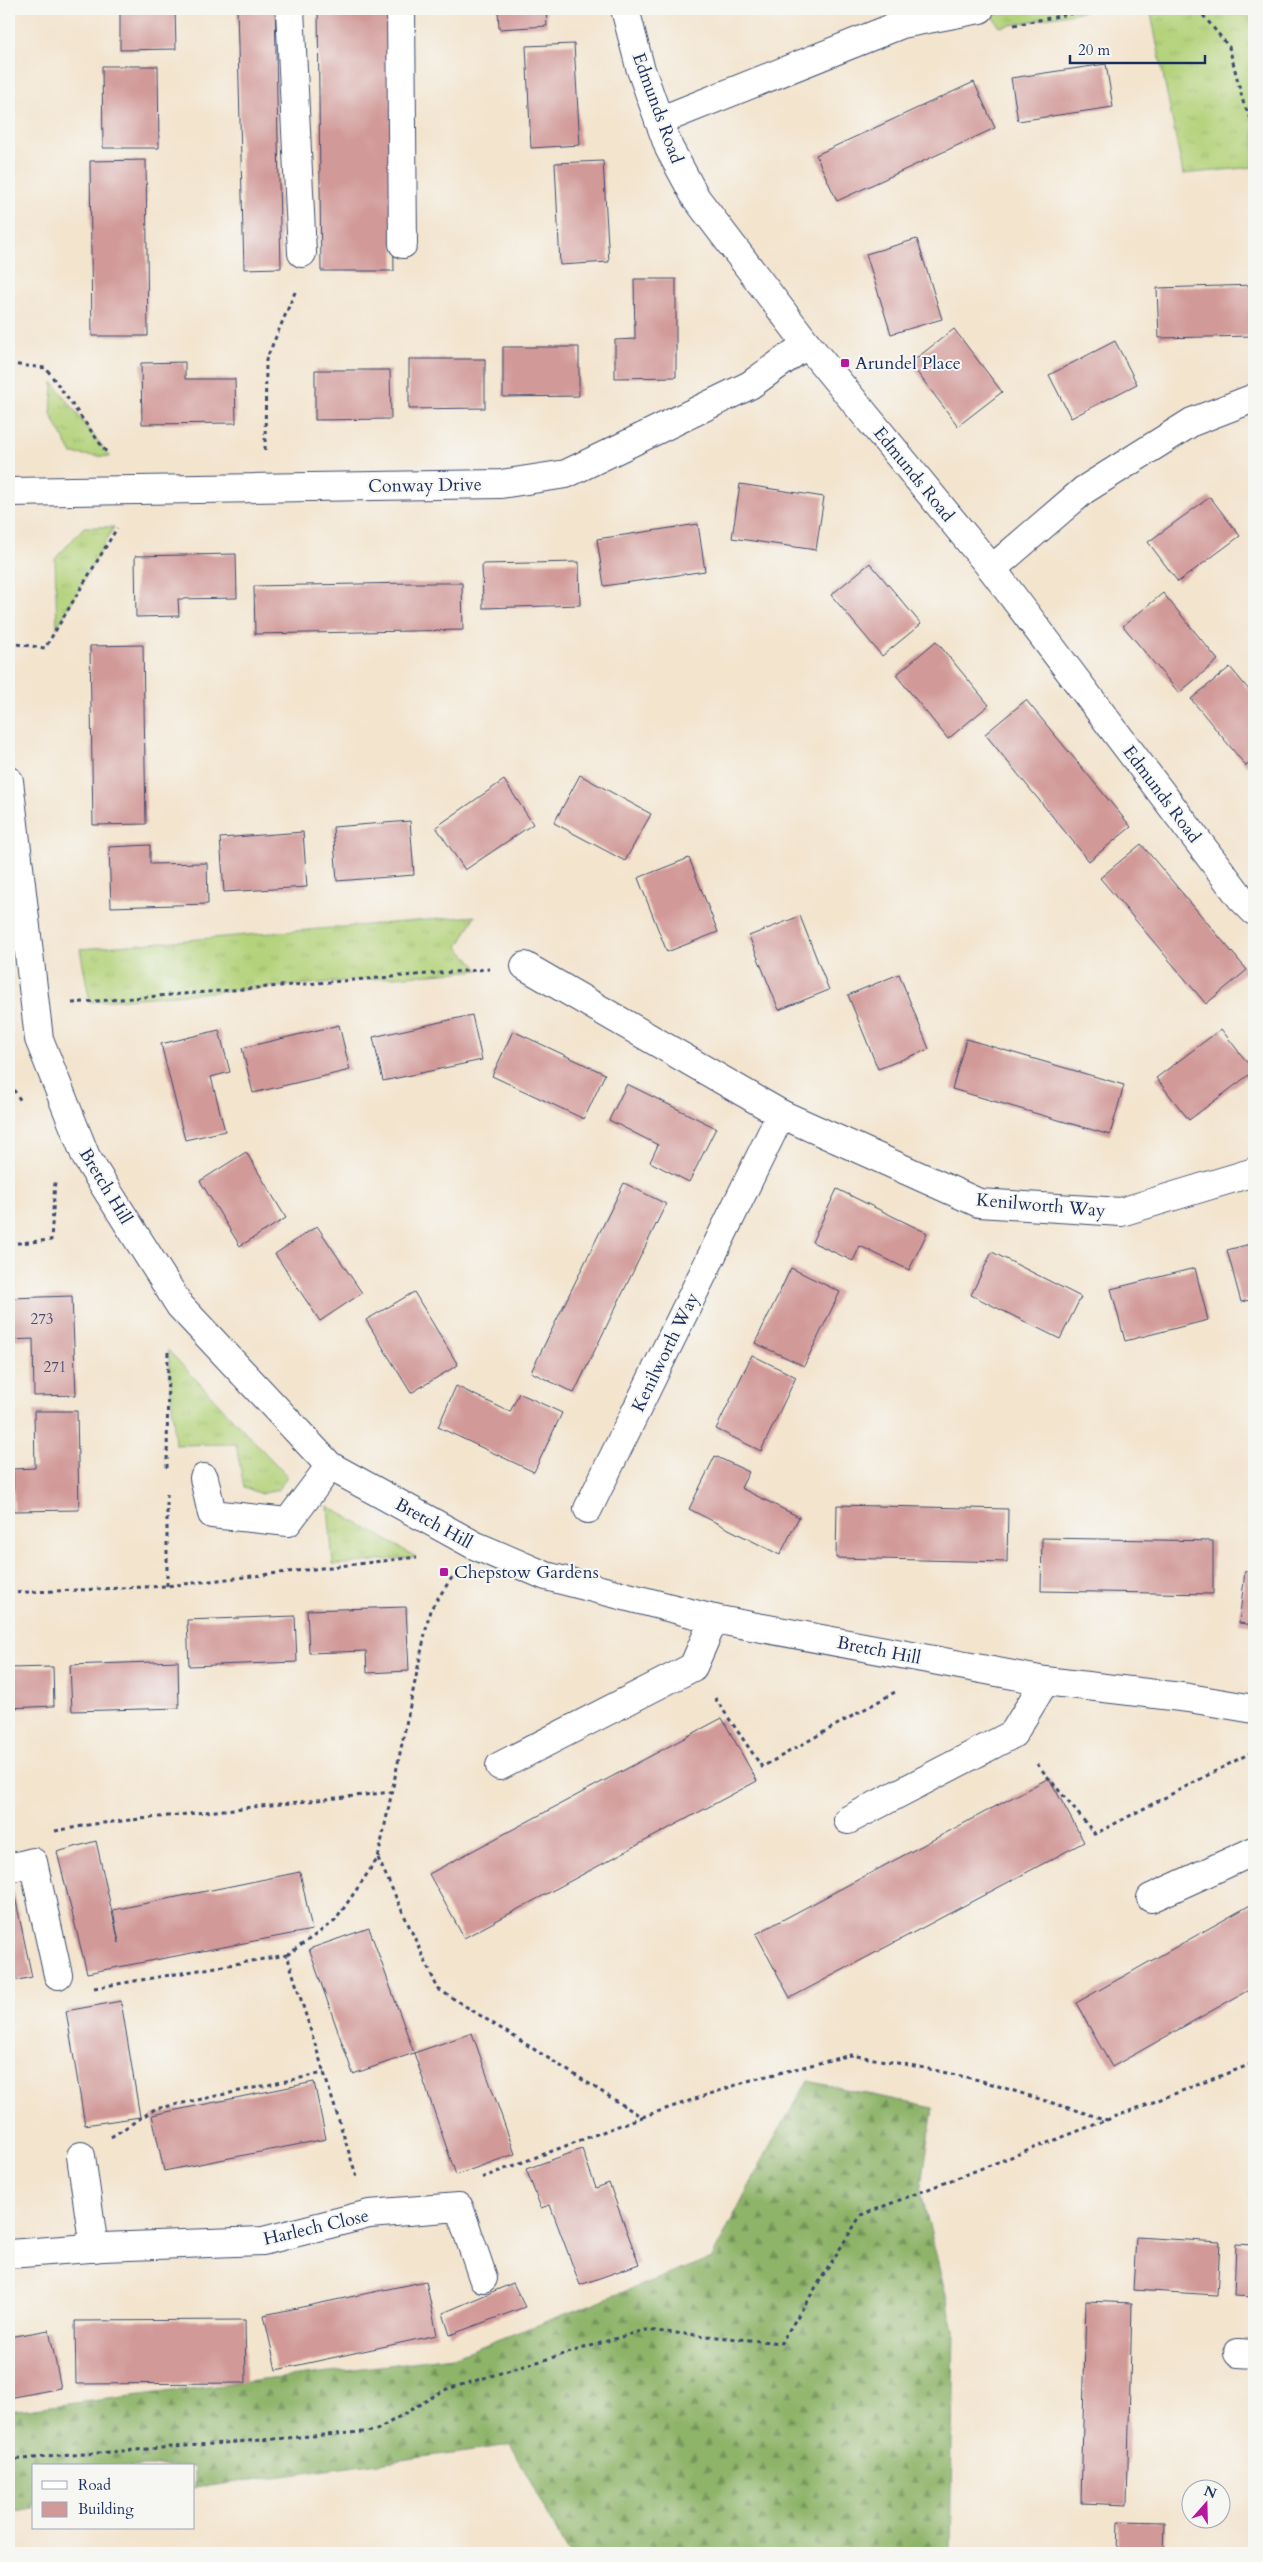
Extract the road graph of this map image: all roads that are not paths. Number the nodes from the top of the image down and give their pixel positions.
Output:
1 (290, 9) edge
2 (401, 9) edge
3 (625, 9) edge
4 (980, 9) edge
5 (659, 121) junction
6 (403, 244) dead end
7 (302, 253) road end
8 (807, 344) junction
9 (1254, 398) edge
10 (9, 492) edge
11 (992, 569) junction
12 (9, 781) edge
13 (1254, 911) edge
14 (525, 966) road end
15 (781, 1114) junction
16 (1254, 1172) edge
17 (330, 1466) junction
18 (204, 1478) dead end
19 (588, 1509) dead end
20 (714, 1619) junction
21 (1044, 1681) junction
22 (1254, 1709) edge
23 (500, 1766) dead end
24 (848, 1820) dead end
25 (1254, 1851) edge
26 (21, 1865) edge
27 (1151, 1898) dead end
28 (58, 1975) dead end
29 (81, 2156) road end
30 (94, 2248) junction
31 (9, 2254) edge
32 (483, 2278) dead end

1 - 7 street
2 - 6 street
3 - 5 street, Edmunds Road
4 - 5 street
5 - 8 street, Edmunds Road
8 - 10 street, Conway Drive
8 - 11 street, Edmunds Road
9 - 11 street
11 - 13 street, Edmunds Road
12 - 17 street, Bretch Hill
14 - 15 street, Kenilworth Way
15 - 16 street, Kenilworth Way
15 - 19 street, Kenilworth Way
17 - 18 street
17 - 20 street, Bretch Hill
20 - 21 street, Bretch Hill
20 - 23 street
21 - 22 street, Bretch Hill
21 - 24 street
25 - 27 street
26 - 28 street
29 - 30 street
30 - 31 street, Harlech Close
30 - 32 street, Harlech Close

